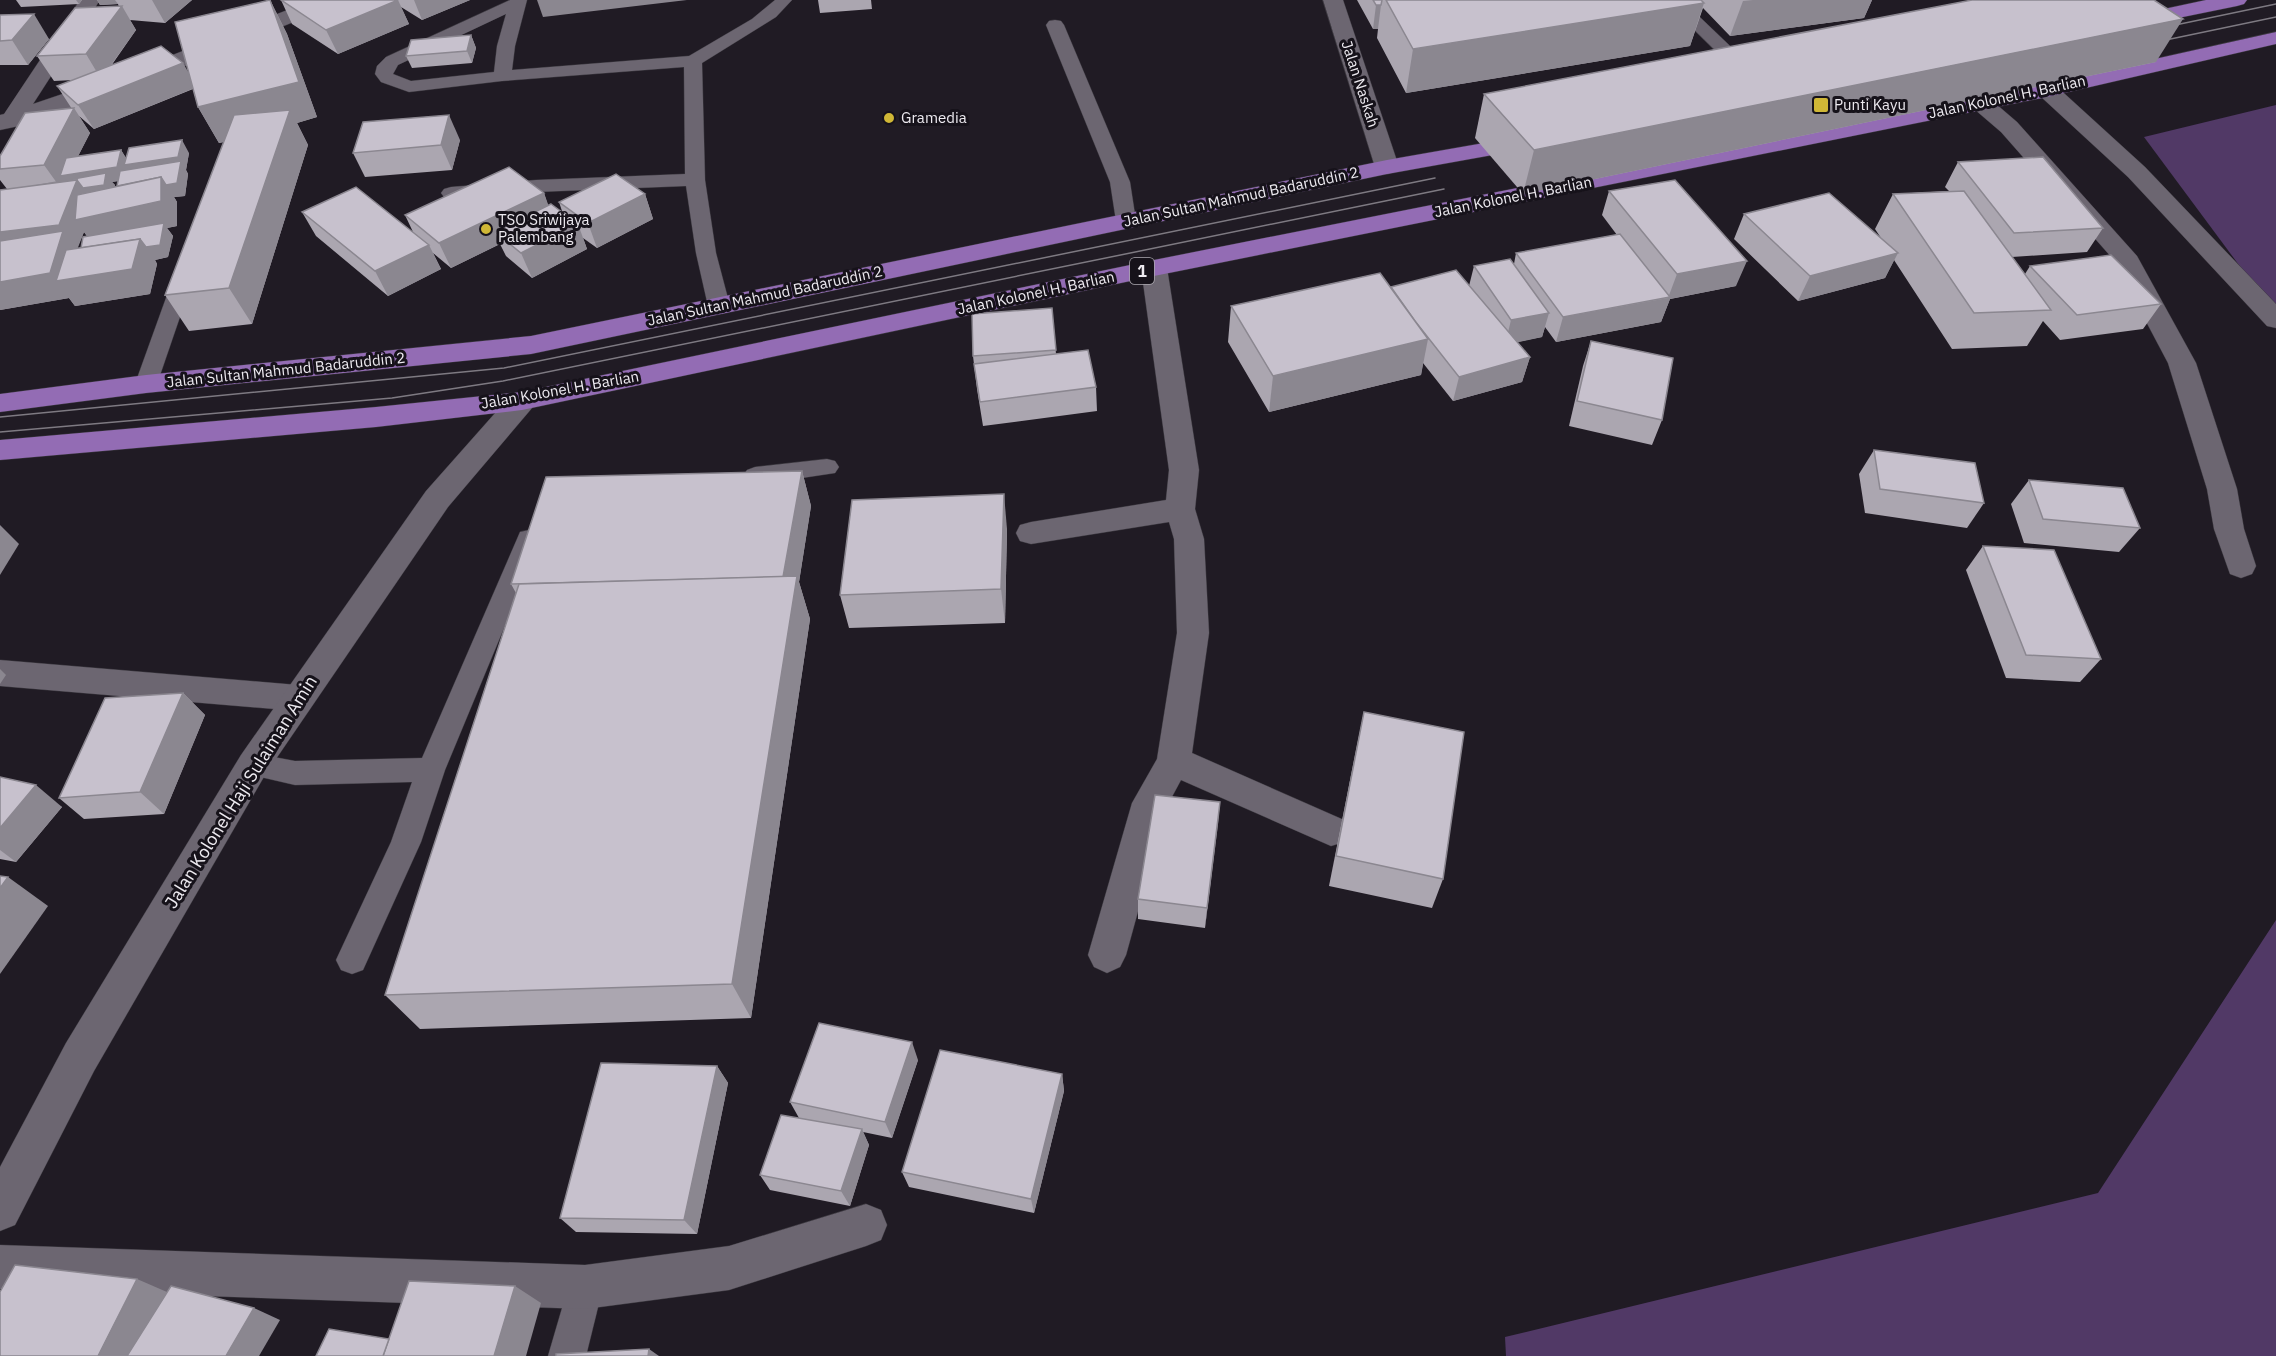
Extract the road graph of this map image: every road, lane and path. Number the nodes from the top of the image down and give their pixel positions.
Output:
1 (90, 0) edge
2 (331, 0) edge
3 (784, 0) edge
4 (1334, 0) edge
5 (1672, 0) edge
6 (2148, 0) edge
7 (2237, 0) edge
8 (519, 1) edge
9 (2168, 14) junction
10 (1055, 25) dead end
11 (2115, 25) edge
12 (2276, 38) edge
13 (693, 61) junction
14 (1745, 70) edge
15 (502, 76) junction
16 (2047, 90) junction
17 (1981, 103) junction
18 (6, 122) edge
19 (1524, 143) edge
20 (1387, 167) junction
21 (695, 180) junction
22 (451, 193) edge
23 (1126, 221) junction
24 (193, 251) edge
25 (1154, 268) junction
26 (719, 306) junction
27 (2276, 320) edge
28 (146, 384) junction
29 (522, 400) junction
30 (0, 403) edge
31 (0, 450) edge
32 (827, 467) dead end
33 (733, 478) edge
34 (1180, 509) junction
35 (539, 514) edge
36 (1031, 533) dead end
37 (2241, 566) dead end
38 (0, 673) edge
39 (298, 698) junction
40 (1174, 761) junction
41 (253, 765) junction
42 (431, 770) junction
43 (1330, 831) dead end
44 (1107, 955) dead end
45 (352, 960) dead end
46 (0, 1209) edge
47 (866, 1225) dead end
48 (0, 1267) edge
49 (585, 1287) junction
50 (567, 1356) edge

1 - 18 street
2 - 18 street
3 - 13 lane
4 - 20 street, Jalan Naskah
5 - 14 lane
6 - 9 street
7 - 9 highway
8 - 15 lane
8 - 15 lane
9 - 11 highway
10 - 23 lane
12 - 16 highway, Jalan Kolonel H. Barlian / 1
13 - 15 lane
13 - 21 lane
16 - 17 highway, Jalan Kolonel H. Barlian / 1
16 - 27 street
17 - 25 highway, Jalan Kolonel H. Barlian / 1
17 - 37 street
19 - 20 highway, Jalan Sultan Mahmud Badaruddin 2
20 - 23 highway, Jalan Sultan Mahmud Badaruddin 2
21 - 22 lane
21 - 26 lane
23 - 26 highway, Jalan Sultan Mahmud Badaruddin 2
24 - 28 lane
25 - 29 highway, Jalan Kolonel H. Barlian / 1
25 - 34 street
26 - 28 highway, Jalan Sultan Mahmud Badaruddin 2
28 - 30 highway, Jalan Sultan Mahmud Badaruddin 2
29 - 31 highway, Jalan Kolonel H. Barlian / 1
29 - 39 street, Jalan Kolonel Haji Sulaiman Amin
32 - 33 lane
34 - 36 street
34 - 40 street
35 - 42 lane
38 - 39 street
39 - 41 street, Jalan Kolonel Haji Sulaiman Amin
40 - 43 street
40 - 44 street
41 - 42 lane
41 - 46 street, Jalan Kolonel Haji Sulaiman Amin
42 - 45 lane
47 - 49 street
48 - 49 street
49 - 50 lane

